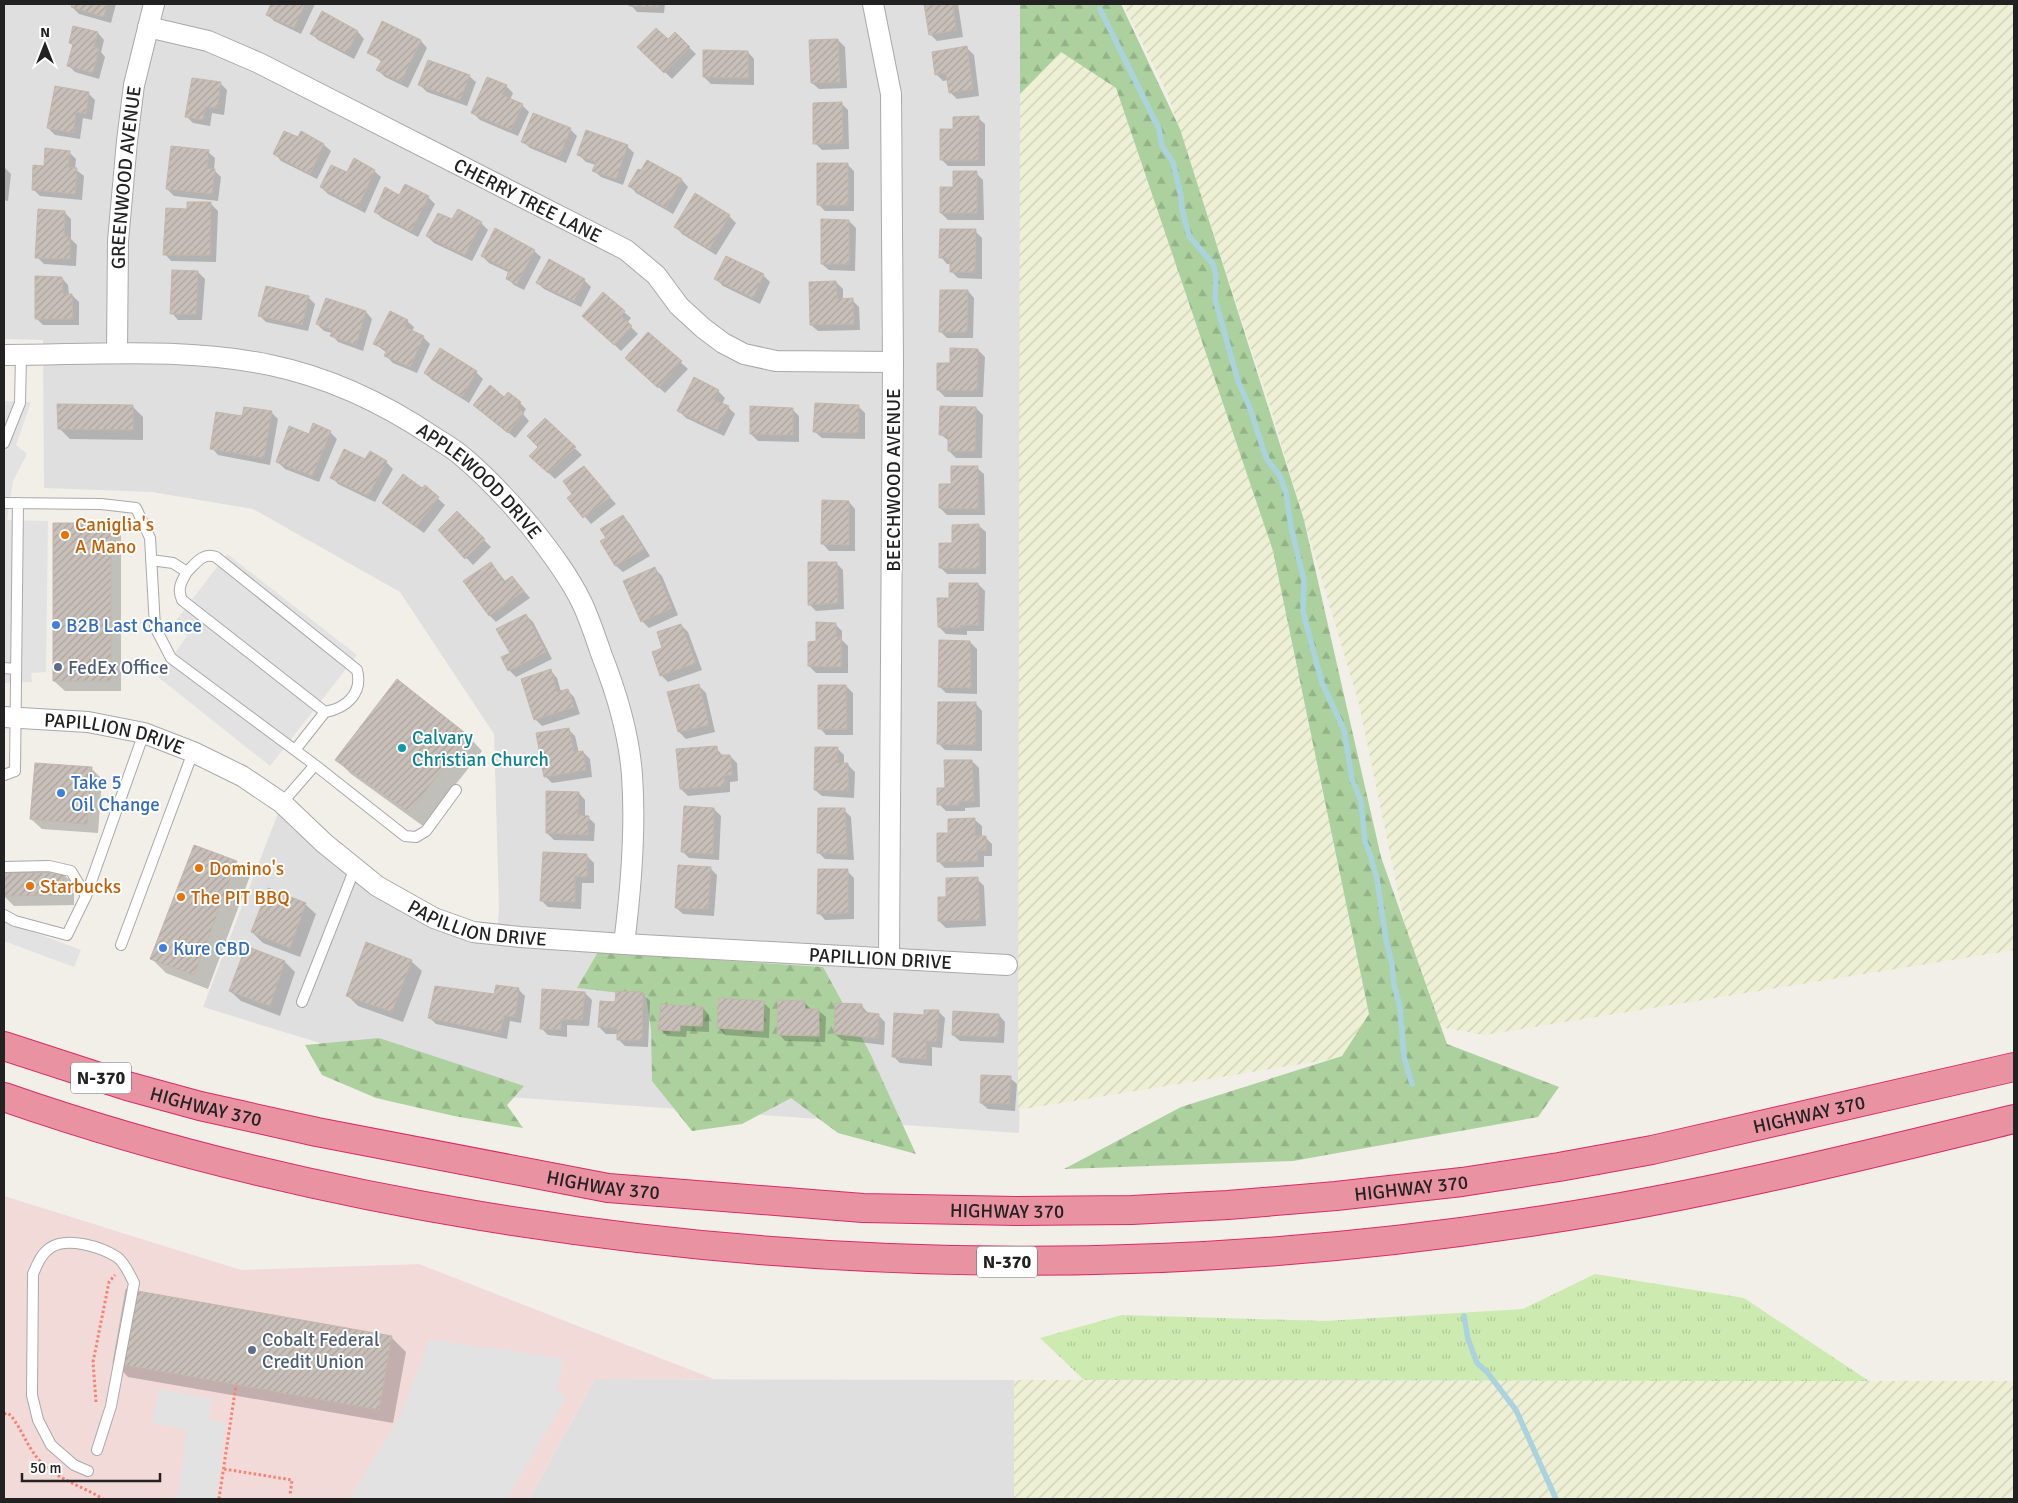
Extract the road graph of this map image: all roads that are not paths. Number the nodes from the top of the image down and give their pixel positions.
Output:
1 (154, 4) edge
2 (873, 4) edge
3 (148, 27) junction
4 (118, 353) junction
5 (12, 355) edge
6 (893, 362) junction
7 (4, 443) edge
8 (4, 503) edge
9 (18, 504) junction
10 (151, 560) junction
11 (187, 572) junction
12 (4, 668) edge
13 (16, 669) junction
14 (325, 712) junction
15 (10, 717) edge
16 (144, 733) junction
17 (295, 750) junction
18 (193, 752) junction
19 (315, 765) junction
20 (4, 775) edge
21 (456, 790) dead end
22 (282, 803) junction
23 (4, 867) edge
24 (355, 868) junction
25 (86, 896) junction
26 (4, 915) edge
27 (624, 944) junction
28 (121, 945) dead end
29 (888, 958) junction
30 (1007, 965) dead end
31 (302, 1002) dead end
32 (4, 1046) edge
33 (2014, 1067) edge
34 (4, 1097) edge
35 (2014, 1119) edge
36 (97, 1450) dead end
37 (88, 1471) dead end

1 - 3 street, GREENWOOD AVENUE
2 - 6 street, BEECHWOOD AVENUE
3 - 4 street, GREENWOOD AVENUE
3 - 6 street, CHERRY TREE LANE
4 - 5 street, APPLEWOOD DRIVE
4 - 27 street, APPLEWOOD DRIVE
5 - 7 lane
6 - 29 street, BEECHWOOD AVENUE
8 - 9 lane
9 - 10 lane
9 - 13 lane
10 - 11 lane
10 - 17 lane
11 - 14 lane
11 - 14 lane
12 - 13 lane
13 - 15 lane
14 - 17 lane
15 - 16 street, PAPILLION DRIVE
15 - 20 lane
16 - 18 street, PAPILLION DRIVE
16 - 25 lane
17 - 19 lane
18 - 22 street, PAPILLION DRIVE
18 - 28 lane
19 - 21 lane
19 - 22 lane
22 - 24 street, PAPILLION DRIVE
23 - 25 lane
24 - 27 street, PAPILLION DRIVE
24 - 31 lane
25 - 26 lane
27 - 29 street, PAPILLION DRIVE
29 - 30 street, PAPILLION DRIVE
32 - 33 highway, HIGHWAY 370 / N-370
34 - 35 highway, N-370
36 - 37 lane

